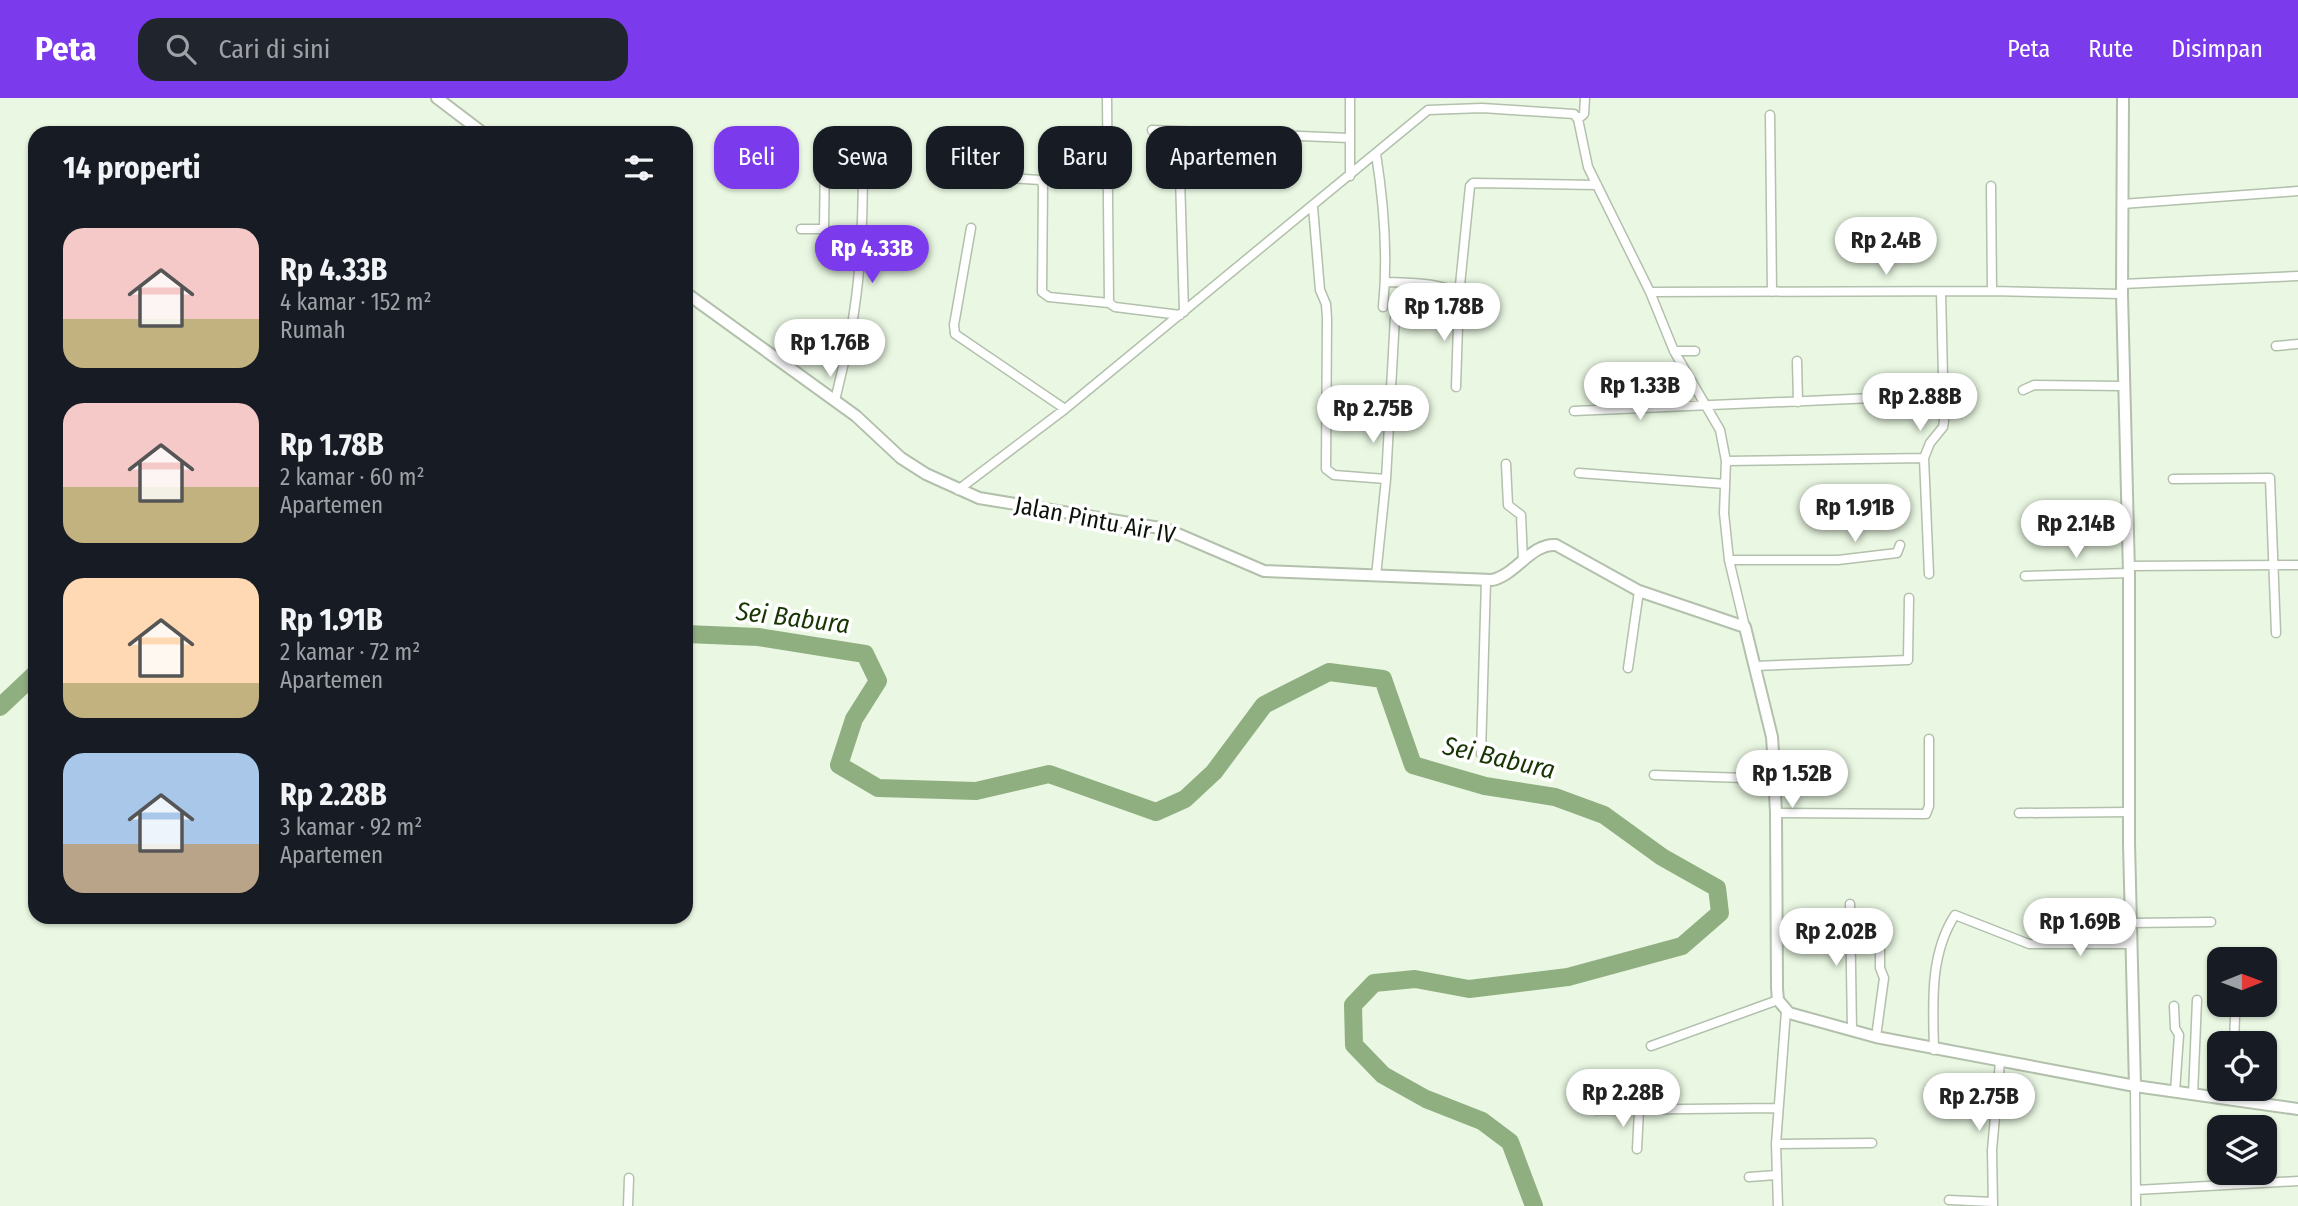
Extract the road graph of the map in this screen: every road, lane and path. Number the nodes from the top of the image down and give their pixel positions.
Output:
1 (437, 98) edge
2 (1107, 98) edge
3 (1350, 98) edge
4 (1483, 98) edge
5 (1585, 98) edge
6 (2123, 98) edge
7 (1482, 108) junction
8 (1770, 115) dead end
9 (1578, 119) junction
10 (474, 126) edge
11 (1302, 136) edge
12 (1349, 138) junction
13 (1376, 153) junction
14 (1350, 176) junction
15 (1024, 179) edge
16 (1597, 185) junction
17 (1991, 186) dead end
18 (825, 189) edge
19 (863, 189) edge
20 (1180, 189) edge
21 (2298, 191) edge
22 (2122, 204) junction
23 (1313, 207) junction
24 (971, 228) dead end
25 (801, 229) dead end
26 (824, 229) junction
27 (863, 232) junction
28 (2298, 276) edge
29 (1385, 282) junction
30 (2122, 289) junction
31 (1992, 291) junction
32 (1650, 292) junction
33 (1772, 292) junction
34 (1941, 292) junction
35 (1459, 295) junction
36 (693, 298) edge
37 (1108, 303) junction
38 (1383, 307) dead end
39 (1182, 314) junction
40 (1395, 317) dead end
41 (2298, 344) edge
42 (2276, 346) dead end
43 (1674, 351) junction
44 (1695, 351) dead end
45 (1797, 361) dead end
46 (2123, 386) junction
47 (1456, 387) dead end
48 (2023, 390) dead end
49 (1873, 398) dead end
50 (835, 401) junction
51 (1798, 402) junction
52 (1705, 407) junction
53 (1065, 409) junction
54 (1574, 411) dead end
55 (1924, 458) junction
56 (1726, 461) junction
57 (1506, 464) dead end
58 (1579, 473) dead end
59 (2172, 479) dead end
60 (1386, 480) junction
61 (1725, 484) junction
62 (958, 489) junction
63 (1900, 545) dead end
64 (1729, 560) junction
65 (1523, 561) junction
66 (2274, 565) junction
67 (2298, 565) edge
68 (2128, 569) junction
69 (1929, 574) dead end
70 (1376, 576) junction
71 (2025, 576) dead end
72 (1486, 580) junction
73 (1639, 591) junction
74 (1909, 598) dead end
75 (1745, 627) junction
76 (2276, 633) dead end
77 (1755, 666) junction
78 (1628, 668) dead end
79 (1928, 740) dead end
80 (1481, 754) dead end
81 (1654, 775) dead end
82 (1775, 779) junction
83 (2129, 811) junction
84 (1776, 813) junction
85 (2019, 813) dead end
86 (1850, 904) dead end
87 (2211, 922) dead end
88 (2131, 923) junction
89 (1880, 926) dead end
90 (2132, 944) junction
91 (1778, 1000) junction
92 (2197, 1000) dead end
93 (2174, 1006) dead end
94 (1786, 1011) junction
95 (1852, 1031) junction
96 (1876, 1037) junction
97 (1651, 1046) dead end
98 (1934, 1050) junction
99 (2000, 1062) junction
100 (2135, 1086) junction
101 (2175, 1092) junction
102 (2193, 1095) junction
103 (2207, 1097) edge
104 (2229, 1101) edge
105 (1777, 1108) junction
106 (2298, 1109) edge
107 (1596, 1110) dead end
108 (1639, 1110) junction
109 (1872, 1143) dead end
110 (1776, 1144) junction
111 (1637, 1149) dead end
112 (1776, 1175) junction
113 (1749, 1177) dead end
114 (629, 1178) dead end
115 (2298, 1181) edge
116 (2136, 1191) junction
117 (1949, 1200) dead end
118 (1993, 1204) edge
119 (628, 1206) edge
120 (1778, 1206) edge
121 (2136, 1206) edge

1 - 10 main road
2 - 37 street
3 - 12 street
4 - 7 street
5 - 9 street
6 - 22 main road
7 - 9 street
7 - 13 street
8 - 33 street
9 - 16 street
11 - 12 street
12 - 14 street
13 - 14 street
13 - 29 street
14 - 23 street
15 - 37 street
16 - 32 street
16 - 35 street
17 - 31 street
18 - 26 street
19 - 27 street
20 - 39 street
21 - 22 street
22 - 30 main road
23 - 39 street
23 - 60 street
24 - 53 street
25 - 26 street
26 - 27 street
27 - 50 street
28 - 30 street
29 - 35 street
29 - 38 street
30 - 31 street
30 - 46 main road
31 - 34 street
32 - 33 street
32 - 43 street
33 - 34 street
34 - 55 street
35 - 47 street
36 - 50 main road, Jalan Pintu Air IV
37 - 39 street
39 - 53 street
40 - 60 street
41 - 42 street
43 - 44 street
43 - 52 street
45 - 51 street
46 - 48 street
46 - 68 main road
49 - 51 street
50 - 62 main road, Jalan Pintu Air IV
51 - 52 street
52 - 54 street
52 - 56 street
53 - 62 street
55 - 56 street
55 - 69 street
56 - 61 street
57 - 65 street
58 - 61 street
59 - 66 street
60 - 70 street
61 - 64 street
62 - 70 main road, Jalan Pintu Air IV
63 - 64 street
64 - 75 street
65 - 72 main road, Jalan Pintu Air IV
65 - 73 main road, Jalan Pintu Air IV
66 - 67 street
66 - 68 street
66 - 76 street
68 - 71 street
68 - 83 main road
70 - 72 main road, Jalan Pintu Air IV
72 - 80 street
73 - 75 main road, Jalan Pintu Air IV
73 - 78 street
74 - 77 street
75 - 77 main road
77 - 82 main road
79 - 84 street
81 - 82 street
82 - 84 main road
83 - 85 street
83 - 88 main road
84 - 91 main road
86 - 95 street
87 - 88 street
88 - 90 main road
89 - 96 street
90 - 98 street
90 - 100 main road
91 - 94 main road
91 - 97 street
92 - 102 street
93 - 101 street
94 - 95 main road
94 - 105 street
95 - 96 main road
96 - 98 main road
98 - 99 main road
99 - 100 main road
99 - 118 street
100 - 101 main road
100 - 116 street
101 - 102 main road
102 - 103 main road
104 - 106 main road
105 - 108 street
105 - 110 street
107 - 108 street
108 - 111 street
109 - 110 street
110 - 112 street
112 - 113 street
112 - 120 street
114 - 119 street
115 - 116 street
116 - 121 street
117 - 118 street

